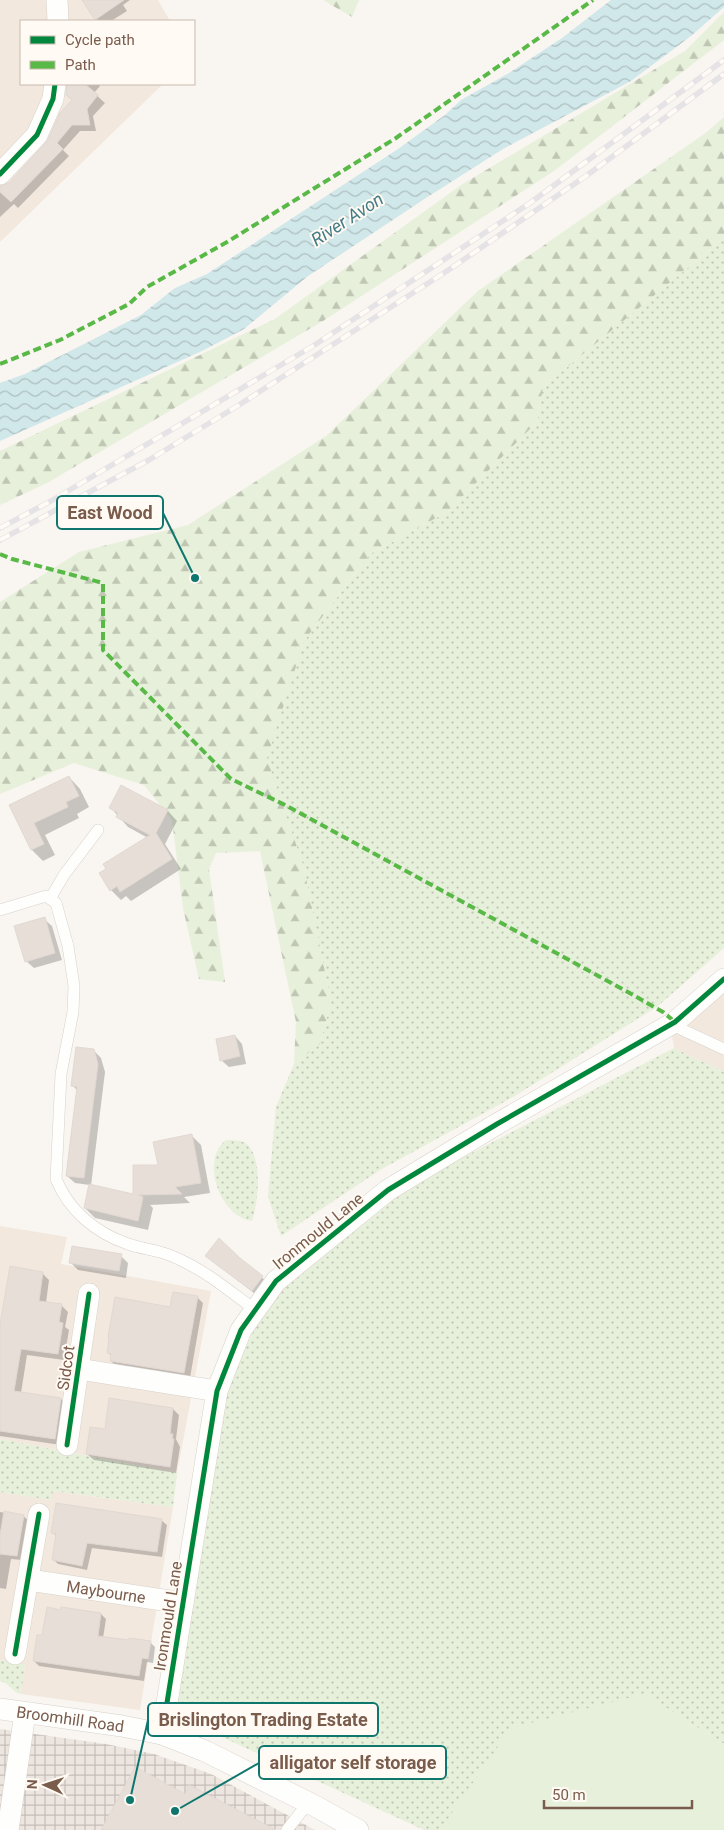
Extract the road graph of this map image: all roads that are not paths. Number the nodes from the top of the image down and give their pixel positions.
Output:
1 (57, 0) edge
2 (58, 20) edge
3 (56, 85) edge
4 (0, 174) edge
5 (98, 830) dead end
6 (50, 899) junction
7 (0, 910) edge
8 (724, 979) edge
9 (670, 1024) junction
10 (724, 1049) edge
11 (89, 1294) dead end
12 (255, 1310) junction
13 (79, 1369) junction
14 (216, 1391) junction
15 (67, 1445) dead end
16 (39, 1514) dead end
17 (29, 1580) junction
18 (183, 1603) junction
19 (15, 1654) dead end
20 (0, 1709) edge
21 (24, 1713) junction
22 (162, 1734) junction
23 (308, 1803) junction
24 (8, 1830) edge
25 (287, 1830) edge
26 (358, 1830) edge

1 - 2 street
3 - 4 street
5 - 6 lane
6 - 7 lane
6 - 12 lane
8 - 9 street, Ironmould Lane
9 - 10 lane
9 - 12 street, Ironmould Lane
11 - 13 street, Sidcot
12 - 14 street, Ironmould Lane
13 - 14 street, Sidcot
13 - 15 street, Sidcot
14 - 18 street, Ironmould Lane
16 - 17 street
17 - 18 street, Maybourne
17 - 19 street
18 - 22 street, Ironmould Lane
20 - 21 street, Broomhill Road
21 - 22 street, Broomhill Road
21 - 24 street
22 - 23 street, Broomhill Road
23 - 25 lane
23 - 26 street, Broomhill Road

